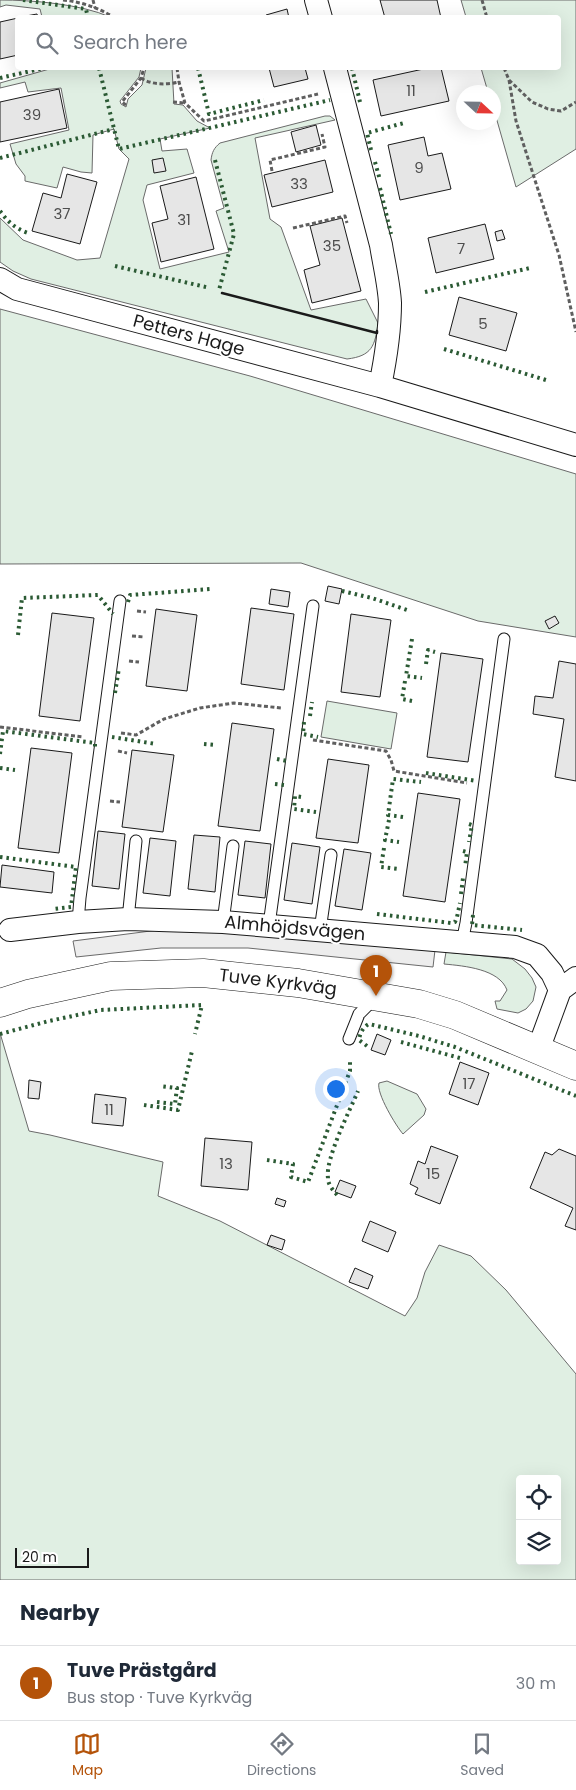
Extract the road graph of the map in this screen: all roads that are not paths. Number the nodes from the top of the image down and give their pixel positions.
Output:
1 (316, 0) edge
2 (320, 15) edge
3 (337, 78) edge
4 (0, 279) edge
5 (380, 386) junction
6 (576, 445) edge
7 (120, 601) dead end
8 (313, 606) dead end
9 (504, 640) dead end
10 (136, 841) dead end
11 (233, 846) dead end
12 (331, 854) dead end
13 (128, 919) junction
14 (78, 922) junction
15 (223, 922) junction
16 (269, 926) junction
17 (10, 930) dead end
18 (320, 930) junction
19 (462, 942) junction
20 (568, 984) edge
21 (376, 996) junction
22 (0, 1003) edge
23 (349, 1039) dead end
24 (538, 1050) junction
25 (576, 1066) edge

1 - 2 street
3 - 5 street
4 - 5 street, Petters Hage
5 - 6 street, Petters Hage
7 - 14 lane
8 - 16 lane
9 - 19 lane
10 - 13 lane
11 - 15 lane
12 - 18 lane
13 - 14 street, Almhöjdsvägen
13 - 15 street, Almhöjdsvägen
14 - 17 street, Almhöjdsvägen
15 - 16 street, Almhöjdsvägen
16 - 18 street, Almhöjdsvägen
18 - 19 street, Almhöjdsvägen
19 - 20 street, Almhöjdsvägen
20 - 24 street, Almhöjdsvägen
21 - 22 street, Tuve Kyrkväg
21 - 23 lane
21 - 24 street, Tuve Kyrkväg
24 - 25 street, Tuve Kyrkväg

